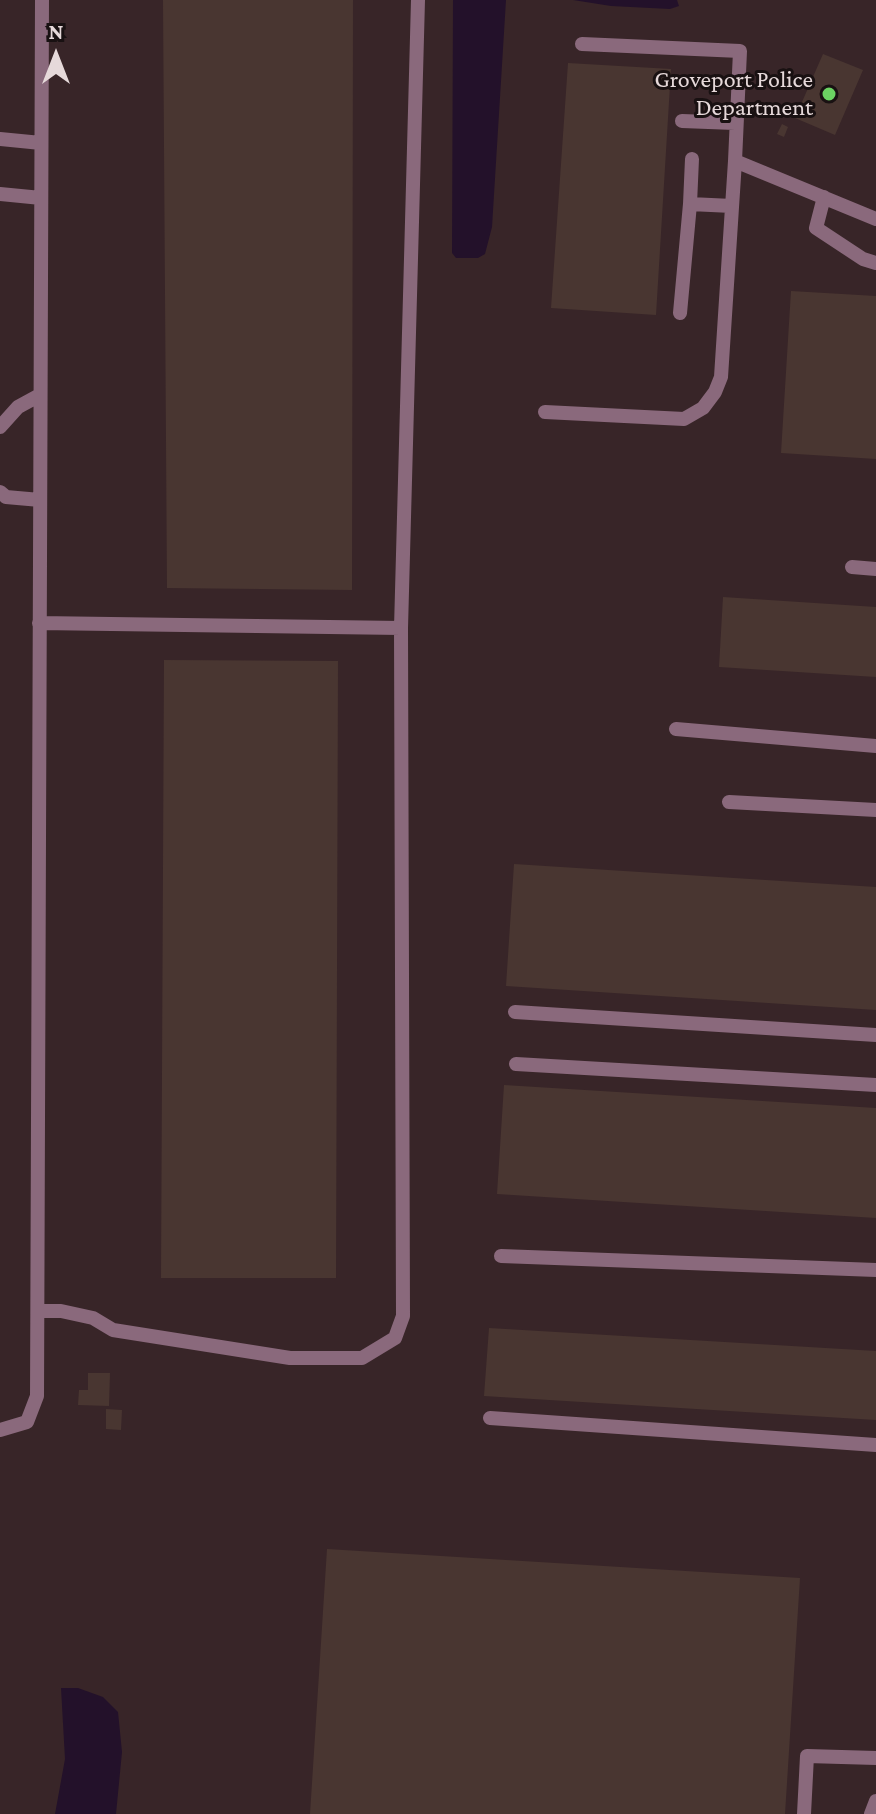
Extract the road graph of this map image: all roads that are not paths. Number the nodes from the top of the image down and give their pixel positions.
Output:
1 (42, 0) edge
2 (418, 0) edge
3 (582, 44) dead end
4 (682, 121) dead end
5 (735, 123) junction
6 (0, 139) edge
7 (41, 143) junction
8 (692, 159) dead end
9 (735, 161) junction
10 (0, 194) edge
11 (824, 197) junction
12 (41, 198) junction
13 (690, 204) junction
14 (732, 206) junction
15 (876, 219) edge
16 (876, 263) edge
17 (680, 313) dead end
18 (40, 395) junction
19 (545, 412) dead end
20 (0, 427) edge
21 (0, 492) edge
22 (40, 500) junction
23 (852, 567) dead end
24 (876, 569) edge
25 (39, 623) junction
26 (401, 628) junction
27 (676, 729) dead end
28 (876, 746) edge
29 (729, 802) dead end
30 (876, 810) edge
31 (515, 1012) dead end
32 (876, 1035) edge
33 (516, 1064) dead end
34 (876, 1085) edge
35 (501, 1256) dead end
36 (876, 1270) edge
37 (38, 1311) junction
38 (490, 1418) dead end
39 (0, 1430) edge
40 (876, 1445) edge
41 (876, 1758) edge
42 (876, 1801) edge
43 (804, 1814) edge
44 (871, 1814) edge

1 - 7 street
2 - 26 street
3 - 5 street
4 - 5 street
5 - 9 street
6 - 7 street
7 - 12 street
8 - 13 street
9 - 11 street
9 - 14 street
10 - 12 street
11 - 15 street
11 - 16 street
12 - 18 street
13 - 14 street
13 - 17 street
14 - 19 street
18 - 20 street
18 - 22 street
21 - 22 street
22 - 25 street
23 - 24 street
25 - 26 street
25 - 37 street
26 - 37 street
27 - 28 street
29 - 30 street
31 - 32 street
33 - 34 street
35 - 36 street
37 - 39 street
38 - 40 street
41 - 43 street
42 - 44 street

